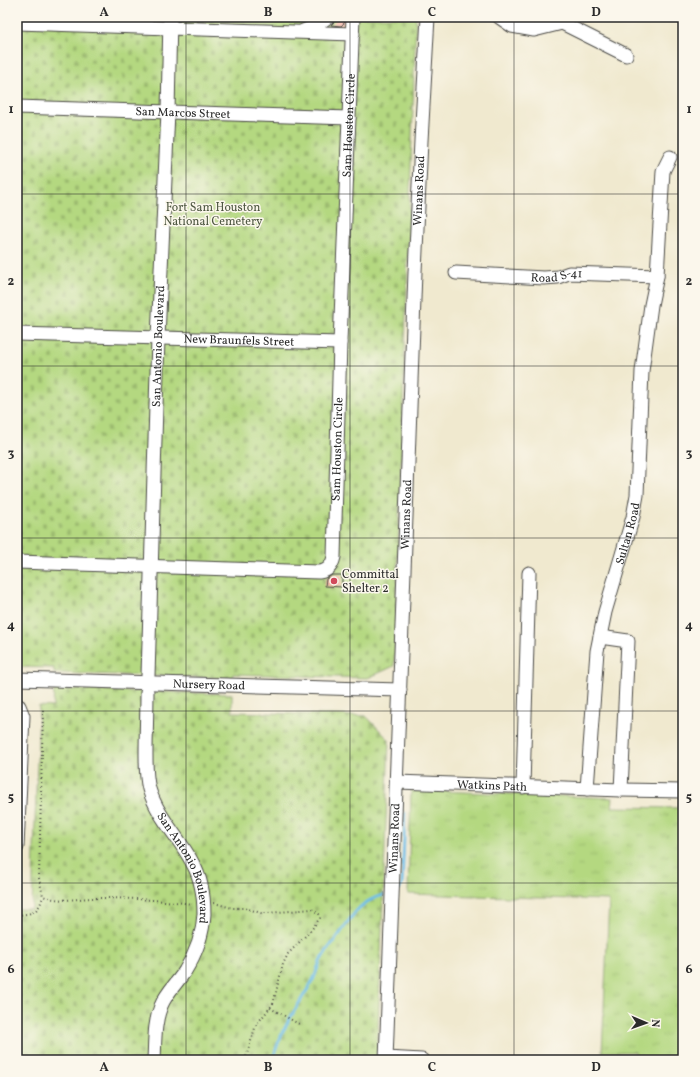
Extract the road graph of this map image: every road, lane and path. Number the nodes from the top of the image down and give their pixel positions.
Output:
1 (30, 17) edge
2 (328, 17) edge
3 (353, 17) edge
4 (428, 17) edge
5 (499, 17) edge
6 (546, 17) edge
7 (17, 22) edge
8 (170, 22) edge
9 (562, 23) junction
10 (49, 24) junction
11 (298, 32) junction
12 (353, 34) junction
13 (626, 55) dead end
14 (17, 107) edge
15 (168, 111) junction
16 (349, 118) junction
17 (670, 157) dead end
18 (456, 273) dead end
19 (657, 276) junction
20 (17, 334) edge
21 (158, 338) junction
22 (340, 343) junction
23 (17, 562) edge
24 (152, 566) junction
25 (529, 572) dead end
26 (600, 637) junction
27 (148, 676) dead end
28 (17, 679) edge
29 (400, 690) junction
30 (147, 692) dead end
31 (17, 705) edge
32 (43, 710) dead end
33 (397, 782) junction
34 (19, 784) edge
35 (522, 787) junction
36 (587, 790) junction
37 (621, 790) junction
38 (683, 791) edge
39 (17, 847) edge
40 (43, 896) junction
41 (203, 903) junction
42 (17, 915) edge
43 (270, 1008) junction
44 (299, 1024) dead end
45 (386, 1059) edge
46 (154, 1060) edge
47 (245, 1060) edge
48 (422, 1060) edge

1 - 10 street
2 - 11 street
3 - 12 street, Sam Houston Circle
4 - 29 street, Winans Road
5 - 9 street
6 - 9 street
7 - 10 street
8 - 10 street
8 - 11 street
8 - 15 street, San Antonio Boulevard
9 - 13 street
11 - 12 street
12 - 16 street, Sam Houston Circle
14 - 15 street, San Marcos Street
15 - 16 street, San Marcos Street
15 - 21 street, San Antonio Boulevard
16 - 22 street, Sam Houston Circle
17 - 19 street, Sultan Road
18 - 19 street, Road S-41
19 - 26 street, Sultan Road
20 - 21 street, New Braunfels Street
21 - 22 street, New Braunfels Street
21 - 24 street, San Antonio Boulevard
22 - 24 street, Sam Houston Circle
23 - 24 street, Sam Houston Circle
24 - 27 street, San Antonio Boulevard
25 - 35 street
26 - 36 street, Sultan Road
26 - 37 street
28 - 29 street, Nursery Road
29 - 33 street, Winans Road
30 - 41 street, San Antonio Boulevard
31 - 34 street
32 - 40 path
33 - 35 street, Watkins Path
33 - 45 street, Winans Road
34 - 39 street
35 - 36 street, Watkins Path
36 - 37 street, Watkins Path
37 - 38 street, Watkins Path
40 - 41 path
40 - 42 path
41 - 43 path
41 - 46 street, San Antonio Boulevard
43 - 44 path
43 - 47 path
45 - 48 street

